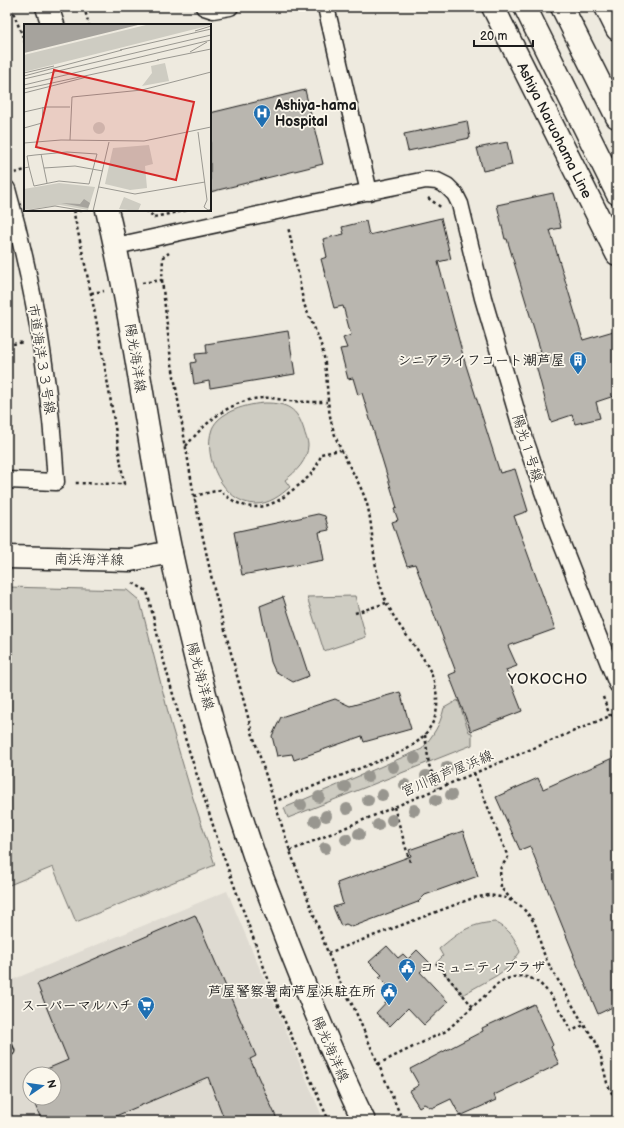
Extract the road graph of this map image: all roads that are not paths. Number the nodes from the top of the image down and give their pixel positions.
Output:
1 (47, 7) edge
2 (204, 7) edge
3 (230, 7) edge
4 (326, 7) edge
5 (493, 7) edge
6 (525, 7) edge
7 (562, 7) edge
8 (606, 7) edge
9 (53, 24) edge
10 (617, 29) edge
11 (617, 118) edge
12 (7, 189) edge
13 (369, 192) junction
14 (617, 193) edge
15 (107, 211) edge
16 (116, 246) junction
17 (617, 254) edge
18 (7, 480) edge
19 (171, 552) junction
20 (7, 557) edge
21 (617, 684) edge
22 (364, 1121) edge

1 - 9 main road
2 - 3 street
4 - 13 street
5 - 17 main road, Ashiya Naruohama Line
6 - 14 main road
7 - 11 main road
8 - 10 main road
12 - 18 street, 市道海洋３３号線
13 - 16 street
13 - 21 street, 陽光１号線
15 - 16 main road, 陽光海洋線
16 - 19 main road, 陽光海洋線
19 - 20 main road, 南浜海洋線
19 - 22 main road, 陽光海洋線

